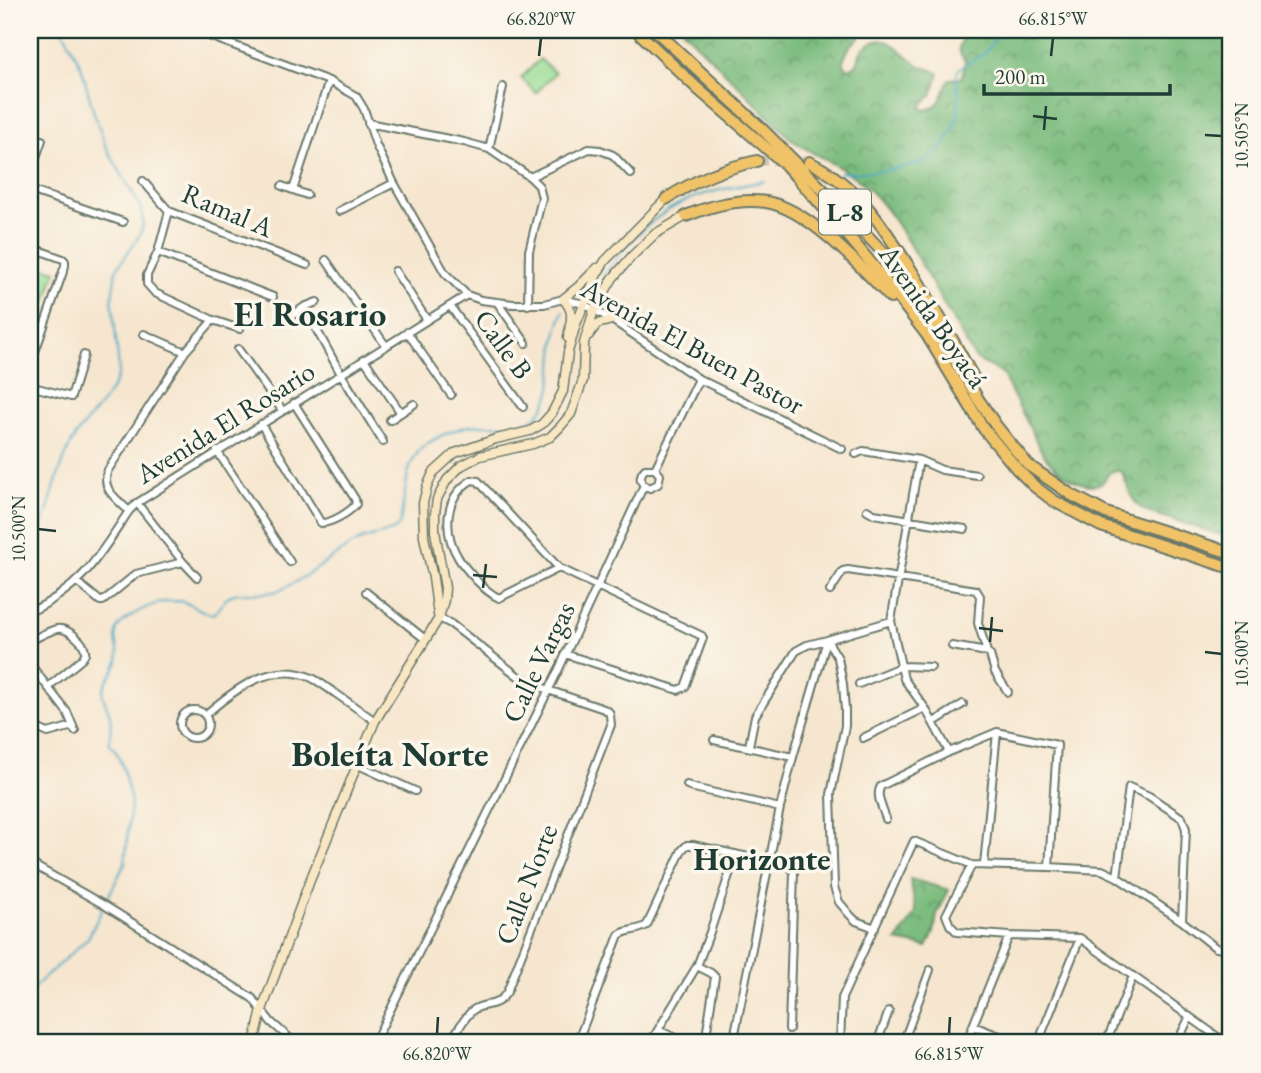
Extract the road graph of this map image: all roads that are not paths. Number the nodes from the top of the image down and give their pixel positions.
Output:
1 (192, 30) edge
2 (636, 30) edge
3 (655, 30) edge
4 (329, 81) junction
5 (503, 87) dead end
6 (368, 123) junction
7 (42, 140) dead end
8 (489, 149) junction
9 (757, 161) tunnel mouth
10 (809, 162) tunnel mouth
11 (631, 174) dead end
12 (30, 175) edge
13 (530, 177) junction
14 (143, 181) dead end
15 (394, 183) junction
16 (282, 186) dead end
17 (30, 190) edge
18 (293, 190) junction
19 (307, 195) dead end
20 (666, 199) joint
21 (169, 211) junction
22 (339, 211) dead end
23 (686, 216) joint
24 (123, 222) dead end
25 (30, 247) edge
26 (158, 252) junction
27 (326, 260) dead end
28 (604, 261) junction
29 (307, 265) dead end
30 (396, 271) dead end
31 (467, 295) junction
32 (273, 297) dead end
33 (563, 299) junction
34 (317, 302) dead end
35 (497, 302) junction
36 (584, 304) junction
37 (528, 305) junction
38 (304, 306) junction
39 (450, 306) junction
40 (594, 310) junction
41 (289, 317) dead end
42 (213, 320) junction
43 (427, 320) junction
44 (612, 320) junction
45 (240, 329) dead end
46 (407, 332) junction
47 (144, 334) dead end
48 (927, 335) junction
49 (526, 343) dead end
50 (584, 343) junction
51 (386, 346) junction
52 (238, 349) dead end
53 (185, 352) junction
54 (568, 352) junction
55 (84, 355) dead end
56 (364, 359) junction
57 (30, 366) edge
58 (341, 374) junction
59 (699, 379) junction
60 (30, 386) edge
61 (451, 395) dead end
62 (294, 403) junction
63 (414, 404) dead end
64 (523, 407) dead end
65 (282, 410) junction
66 (401, 413) junction
67 (390, 420) dead end
68 (261, 424) junction
69 (997, 427) junction
70 (383, 442) dead end
71 (842, 449) dead end
72 (218, 451) junction
73 (856, 454) dead end
74 (919, 460) junction
75 (654, 469) junction
76 (977, 475) dead end
77 (644, 485) junction
78 (137, 503) junction
79 (867, 510) dead end
80 (129, 511) junction
81 (909, 520) junction
82 (965, 529) dead end
83 (1231, 553) edge
84 (183, 562) junction
85 (290, 562) dead end
86 (559, 568) junction
87 (1231, 568) edge
88 (197, 577) dead end
89 (900, 578) junction
90 (77, 582) junction
91 (597, 587) junction
92 (830, 591) dead end
93 (366, 592) dead end
94 (30, 612) edge
95 (439, 618) junction
96 (891, 621) junction
97 (425, 639) junction
98 (827, 640) junction
99 (30, 641) edge
100 (952, 646) dead end
101 (987, 652) junction
102 (565, 654) junction
103 (30, 664) edge
104 (902, 666) junction
105 (931, 667) dead end
106 (859, 684) dead end
107 (48, 687) junction
108 (548, 691) junction
109 (1008, 692) dead end
110 (963, 704) dead end
111 (925, 708) junction
112 (205, 715) junction
113 (375, 721) junction
114 (934, 722) junction
115 (30, 725) edge
116 (997, 732) junction
117 (863, 738) dead end
118 (714, 740) dead end
119 (749, 746) junction
120 (949, 752) junction
121 (793, 757) junction
122 (356, 764) junction
123 (687, 785) dead end
124 (415, 791) dead end
125 (780, 808) junction
126 (886, 819) dead end
127 (736, 854) junction
128 (770, 862) junction
129 (30, 863) edge
130 (984, 865) junction
131 (972, 866) junction
132 (1049, 867) junction
133 (1117, 877) junction
134 (1182, 921) junction
135 (875, 928) junction
136 (1009, 936) junction
137 (1080, 938) junction
138 (1231, 949) edge
139 (697, 966) junction
140 (930, 970) dead end
141 (1133, 976) junction
142 (262, 1010) junction
143 (889, 1011) dead end
144 (1189, 1017) junction
145 (973, 1026) junction
146 (789, 1029) dead end
147 (658, 1030) junction
148 (254, 1043) edge
149 (295, 1043) edge
150 (374, 1043) edge
151 (449, 1043) edge
152 (577, 1043) edge
153 (650, 1043) edge
154 (687, 1043) edge
155 (705, 1043) edge
156 (733, 1043) edge
157 (839, 1043) edge
158 (877, 1043) edge
159 (903, 1043) edge
160 (966, 1043) edge
161 (1018, 1043) edge
162 (1038, 1043) edge
163 (1106, 1043) edge
164 (1177, 1043) edge
165 (1226, 1043) edge

1 - 4 street
2 - 48 highway, Avenida Boyacá / L-8
3 - 69 highway, Avenida Boyacá / L-8
4 - 6 street
4 - 18 street
5 - 8 street
6 - 8 street
6 - 15 street
7 - 12 street
8 - 13 street
9 - 20 highway
10 - 69 highway
11 - 13 street
13 - 37 street
14 - 21 street, Ramal A
15 - 22 street
15 - 31 street
16 - 18 street
17 - 24 street
18 - 19 street
20 - 28 street
21 - 26 street
21 - 29 street, Ramal A
23 - 40 street
23 - 48 highway
25 - 57 street
26 - 32 street
26 - 42 street
27 - 51 street
28 - 33 street
28 - 36 street
30 - 43 street
31 - 35 street, Avenida El Buen Pastor
31 - 39 street, Avenida El Rosario
33 - 36 street, Avenida El Buen Pastor
33 - 37 street, Avenida El Buen Pastor
33 - 54 street
34 - 38 street
35 - 37 street, Avenida El Buen Pastor
35 - 49 street
36 - 40 street, Avenida El Buen Pastor
36 - 54 street
38 - 41 street
38 - 58 street
39 - 43 street, Avenida El Rosario
39 - 64 street, Calle B
40 - 44 street, Avenida El Buen Pastor
40 - 50 street
42 - 45 street
42 - 53 street
43 - 46 street, Avenida El Rosario
44 - 50 street
44 - 59 street, Avenida El Buen Pastor
46 - 51 street, Avenida El Rosario
46 - 61 street
47 - 53 street
48 - 87 highway, Avenida Boyacá / L-8
50 - 95 street
51 - 56 street, Avenida El Rosario
52 - 65 street
53 - 80 street
54 - 95 street
55 - 60 street
56 - 58 street, Avenida El Rosario
56 - 66 street
58 - 62 street, Avenida El Rosario
58 - 70 street
59 - 71 street, Avenida El Buen Pastor
59 - 75 street, Calle Vargas
62 - 65 street, Avenida El Rosario
62 - 68 street
63 - 66 street
65 - 68 street, Avenida El Rosario
66 - 67 street
68 - 72 street, Avenida El Rosario
69 - 83 highway, Avenida Boyacá / L-8
72 - 78 street, Avenida El Rosario
72 - 85 street
73 - 74 street
74 - 76 street
74 - 81 street
75 - 77 street, Calle Vargas
75 - 77 street, Calle Vargas
77 - 91 street, Calle Vargas
78 - 80 street, Avenida El Rosario
78 - 84 street
79 - 81 street
80 - 90 street, Avenida El Rosario
81 - 82 street
81 - 89 street
84 - 88 street
84 - 90 street
86 - 86 street
86 - 91 street
89 - 92 street
89 - 96 street
89 - 101 street
90 - 94 street, Avenida El Rosario
91 - 102 street, Calle Vargas
91 - 102 street
93 - 97 street
95 - 97 street
95 - 108 street
96 - 98 street
96 - 104 street
97 - 113 street
98 - 119 street
98 - 121 street
98 - 135 street
99 - 107 street
100 - 101 street
101 - 109 street
102 - 108 street, Calle Vargas
103 - 107 street
104 - 105 street
104 - 106 street
104 - 111 street
107 - 115 street
108 - 150 street, Calle Vargas
108 - 151 street, Calle Norte
110 - 114 street
111 - 114 street
111 - 117 street
112 - 112 street
112 - 113 street
113 - 122 street
114 - 120 street
116 - 120 street
116 - 130 street
116 - 132 street
118 - 119 street
119 - 121 street
120 - 126 street
121 - 125 street
122 - 124 street
122 - 142 street
123 - 125 street
125 - 128 street
127 - 128 street
127 - 139 street
127 - 152 street
128 - 146 street
128 - 156 street
129 - 142 street
130 - 131 street
130 - 132 street
131 - 135 street
131 - 136 street
132 - 133 street
133 - 134 street
133 - 134 street
134 - 138 street
135 - 157 street
136 - 137 street
136 - 145 street
137 - 141 street
137 - 162 street
139 - 147 street
139 - 155 street
140 - 159 street
141 - 144 street
141 - 163 street
142 - 148 street
142 - 149 street
143 - 158 street
144 - 164 street
144 - 165 street
145 - 160 street
145 - 161 street
147 - 153 street
147 - 154 street

